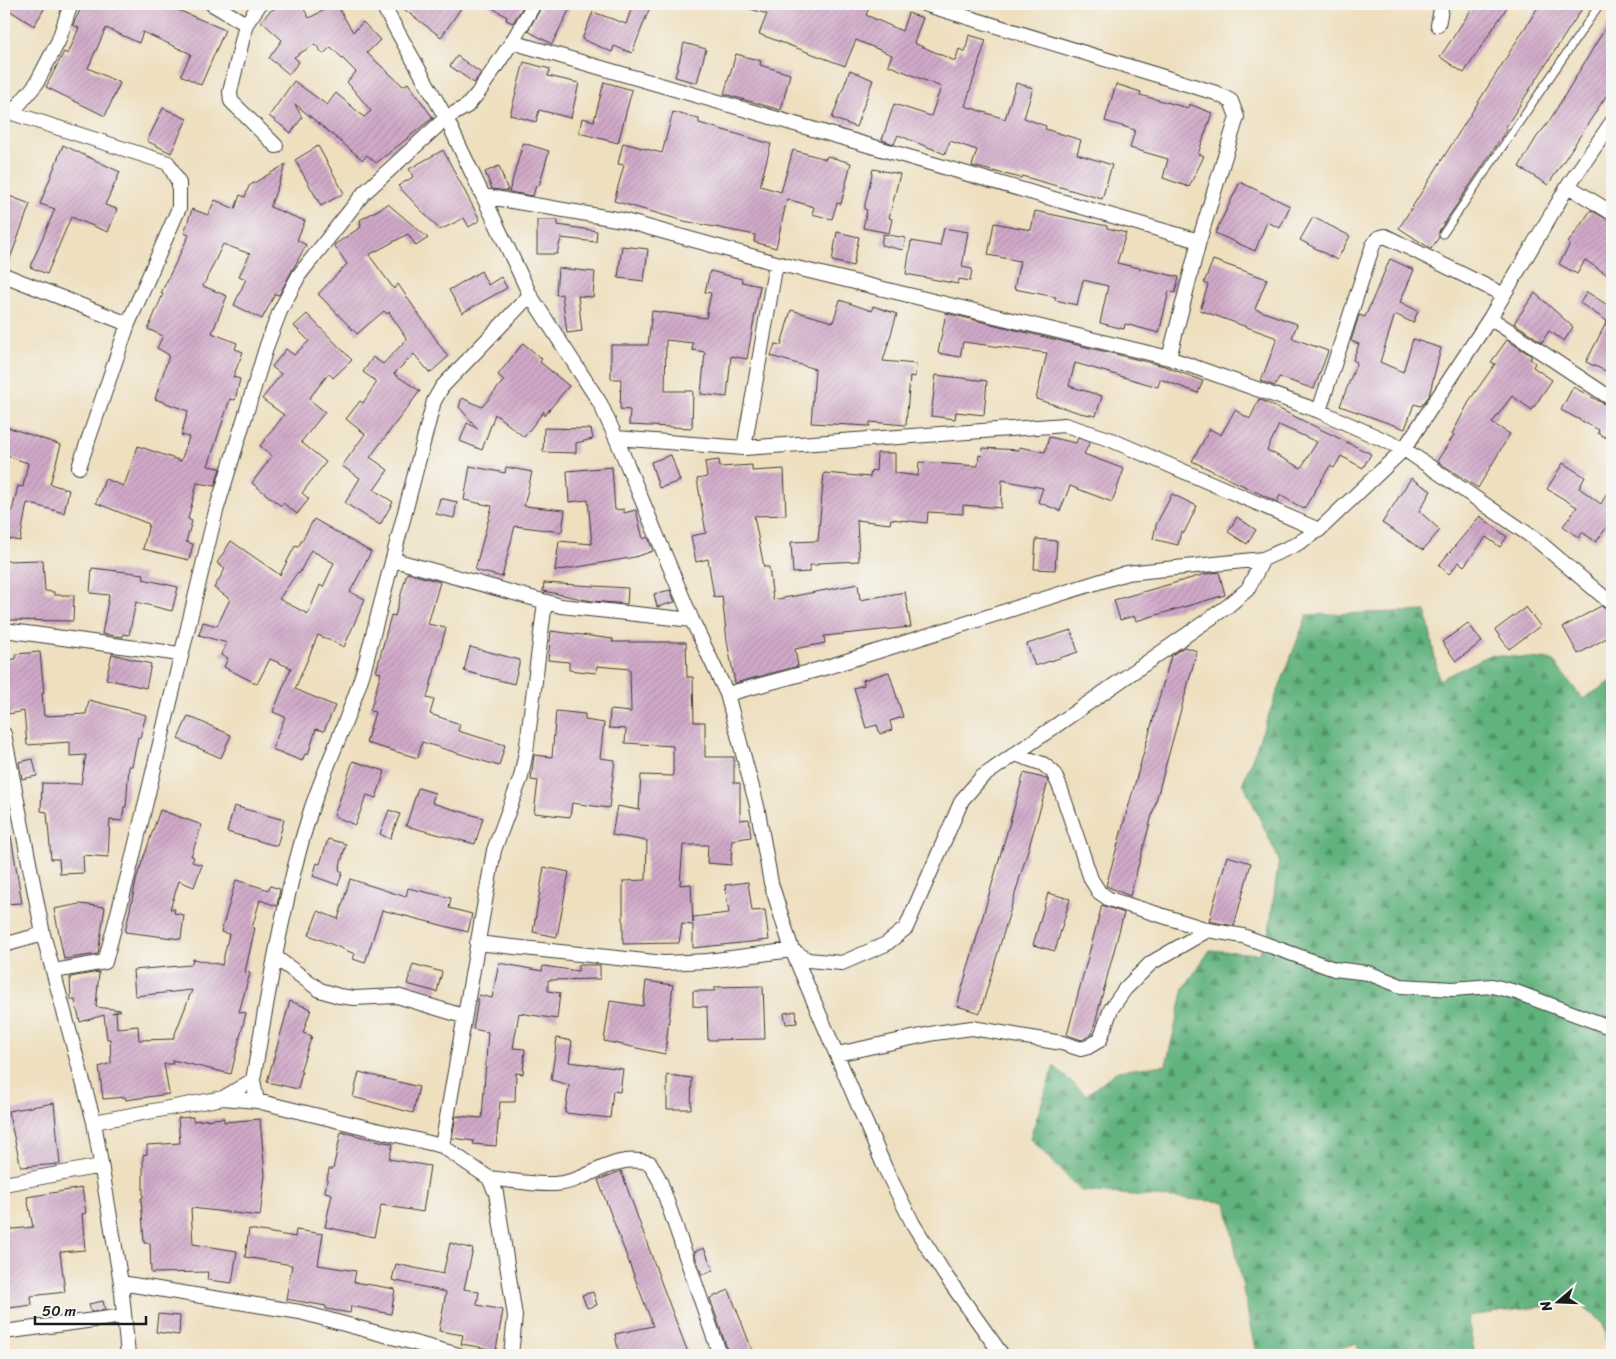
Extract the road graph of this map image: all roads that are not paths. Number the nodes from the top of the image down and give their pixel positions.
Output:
1 (71, 4) edge
2 (212, 4) edge
3 (260, 4) edge
4 (382, 4) edge
5 (534, 4) edge
6 (924, 4) edge
7 (1442, 4) edge
8 (1600, 4) edge
9 (246, 24) junction
10 (1438, 26) dead end
11 (512, 42) junction
12 (8, 112) edge
13 (446, 118) junction
14 (1612, 122) edge
15 (276, 146) dead end
16 (1568, 186) junction
17 (483, 196) junction
18 (1612, 213) edge
19 (1443, 234) dead end
20 (1199, 241) junction
21 (776, 263) junction
22 (4, 275) edge
23 (1502, 294) junction
24 (530, 295) junction
25 (1490, 318) junction
26 (128, 324) junction
27 (1169, 358) junction
28 (1612, 399) edge
29 (1319, 411) junction
30 (616, 438) junction
31 (744, 448) junction
32 (1404, 449) junction
33 (79, 467) dead end
34 (1319, 530) junction
35 (1263, 559) junction
36 (394, 560) junction
37 (545, 602) junction
38 (1612, 604) edge
39 (692, 620) junction
40 (4, 630) edge
41 (180, 654) junction
42 (727, 694) junction
43 (4, 734) edge
44 (1015, 754) junction
45 (10, 795) edge
46 (1208, 930) junction
47 (43, 934) junction
48 (477, 943) junction
49 (4, 945) edge
50 (792, 950) junction
51 (275, 957) junction
52 (54, 971) junction
53 (463, 1016) junction
54 (1612, 1028) edge
55 (837, 1054) junction
56 (253, 1080) junction
57 (223, 1098) junction
58 (256, 1101) junction
59 (94, 1122) junction
60 (442, 1146) junction
61 (101, 1166) junction
62 (489, 1178) junction
63 (4, 1184) edge
64 (122, 1284) junction
65 (124, 1316) junction
66 (4, 1332) edge
67 (128, 1355) edge
68 (459, 1355) edge
69 (511, 1355) edge
70 (720, 1355) edge
71 (1002, 1355) edge

1 - 12 street
2 - 9 street
3 - 9 street
4 - 13 street
5 - 11 street
6 - 20 street
7 - 10 street
8 - 19 lane
9 - 15 street
11 - 13 street
11 - 20 street
12 - 26 street
13 - 17 street
13 - 41 street
14 - 16 street
16 - 18 street
16 - 23 street
17 - 21 street
17 - 24 street
20 - 27 street
21 - 27 street
21 - 31 street
22 - 26 street
23 - 25 street
23 - 29 street
24 - 30 street
24 - 36 street
25 - 28 street
25 - 32 street
26 - 33 street
27 - 29 street
29 - 32 street
30 - 31 street
30 - 39 street
31 - 34 street
32 - 34 street
32 - 38 street
34 - 35 street
35 - 42 street
35 - 44 street
36 - 37 street
36 - 51 street
37 - 39 street
37 - 48 street
39 - 42 street
40 - 41 street
41 - 52 street
42 - 50 street
43 - 45 street
44 - 46 street
44 - 50 street
45 - 47 street
46 - 54 street
46 - 55 street
47 - 49 street
47 - 52 street
48 - 50 street
48 - 53 street
50 - 55 street
51 - 53 street
51 - 56 street
52 - 59 street
53 - 60 street
55 - 71 street
56 - 57 street
56 - 58 street
57 - 58 street
57 - 59 street
58 - 60 street
59 - 61 street
60 - 62 street
61 - 63 street
61 - 64 street
62 - 69 street
62 - 70 street
64 - 65 street
64 - 68 street
65 - 66 street
65 - 67 street

